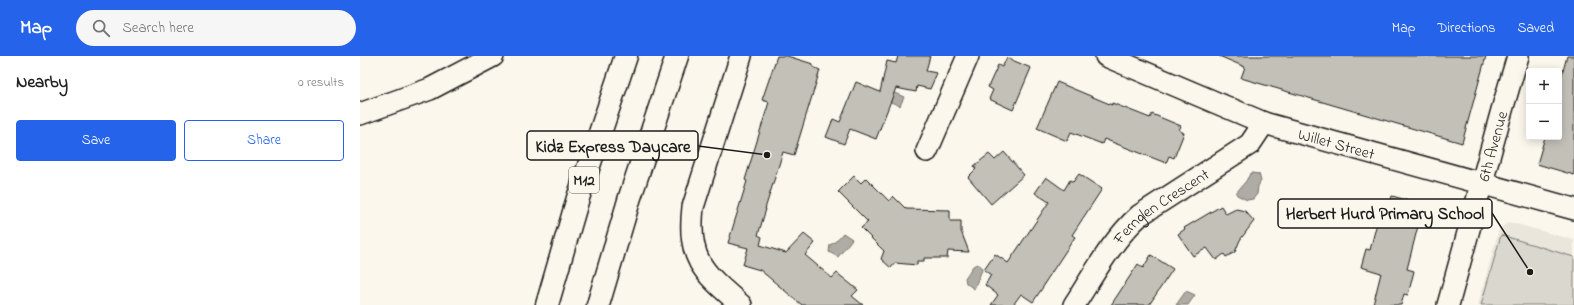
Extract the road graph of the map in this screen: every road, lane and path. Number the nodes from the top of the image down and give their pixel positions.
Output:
1 (493, 56) edge
2 (626, 56) edge
3 (676, 56) edge
4 (741, 56) edge
5 (968, 56) edge
6 (1106, 56) edge
7 (1518, 56) edge
8 (360, 114) edge
9 (1264, 123) junction
10 (927, 151) dead end
11 (1481, 184) junction
12 (1574, 209) edge
13 (547, 305) edge
14 (598, 305) edge
15 (740, 305) edge
16 (1074, 305) edge
17 (1448, 305) edge

1 - 8 street
2 - 13 main road, M12
3 - 14 main road
4 - 15 street
5 - 10 street
6 - 9 street, Willet Street
7 - 11 street, 6th Avenue
9 - 11 street, Willet Street
9 - 16 street, Fernglen Crescent
11 - 12 street, Willet Street
11 - 17 street, 6th Avenue

